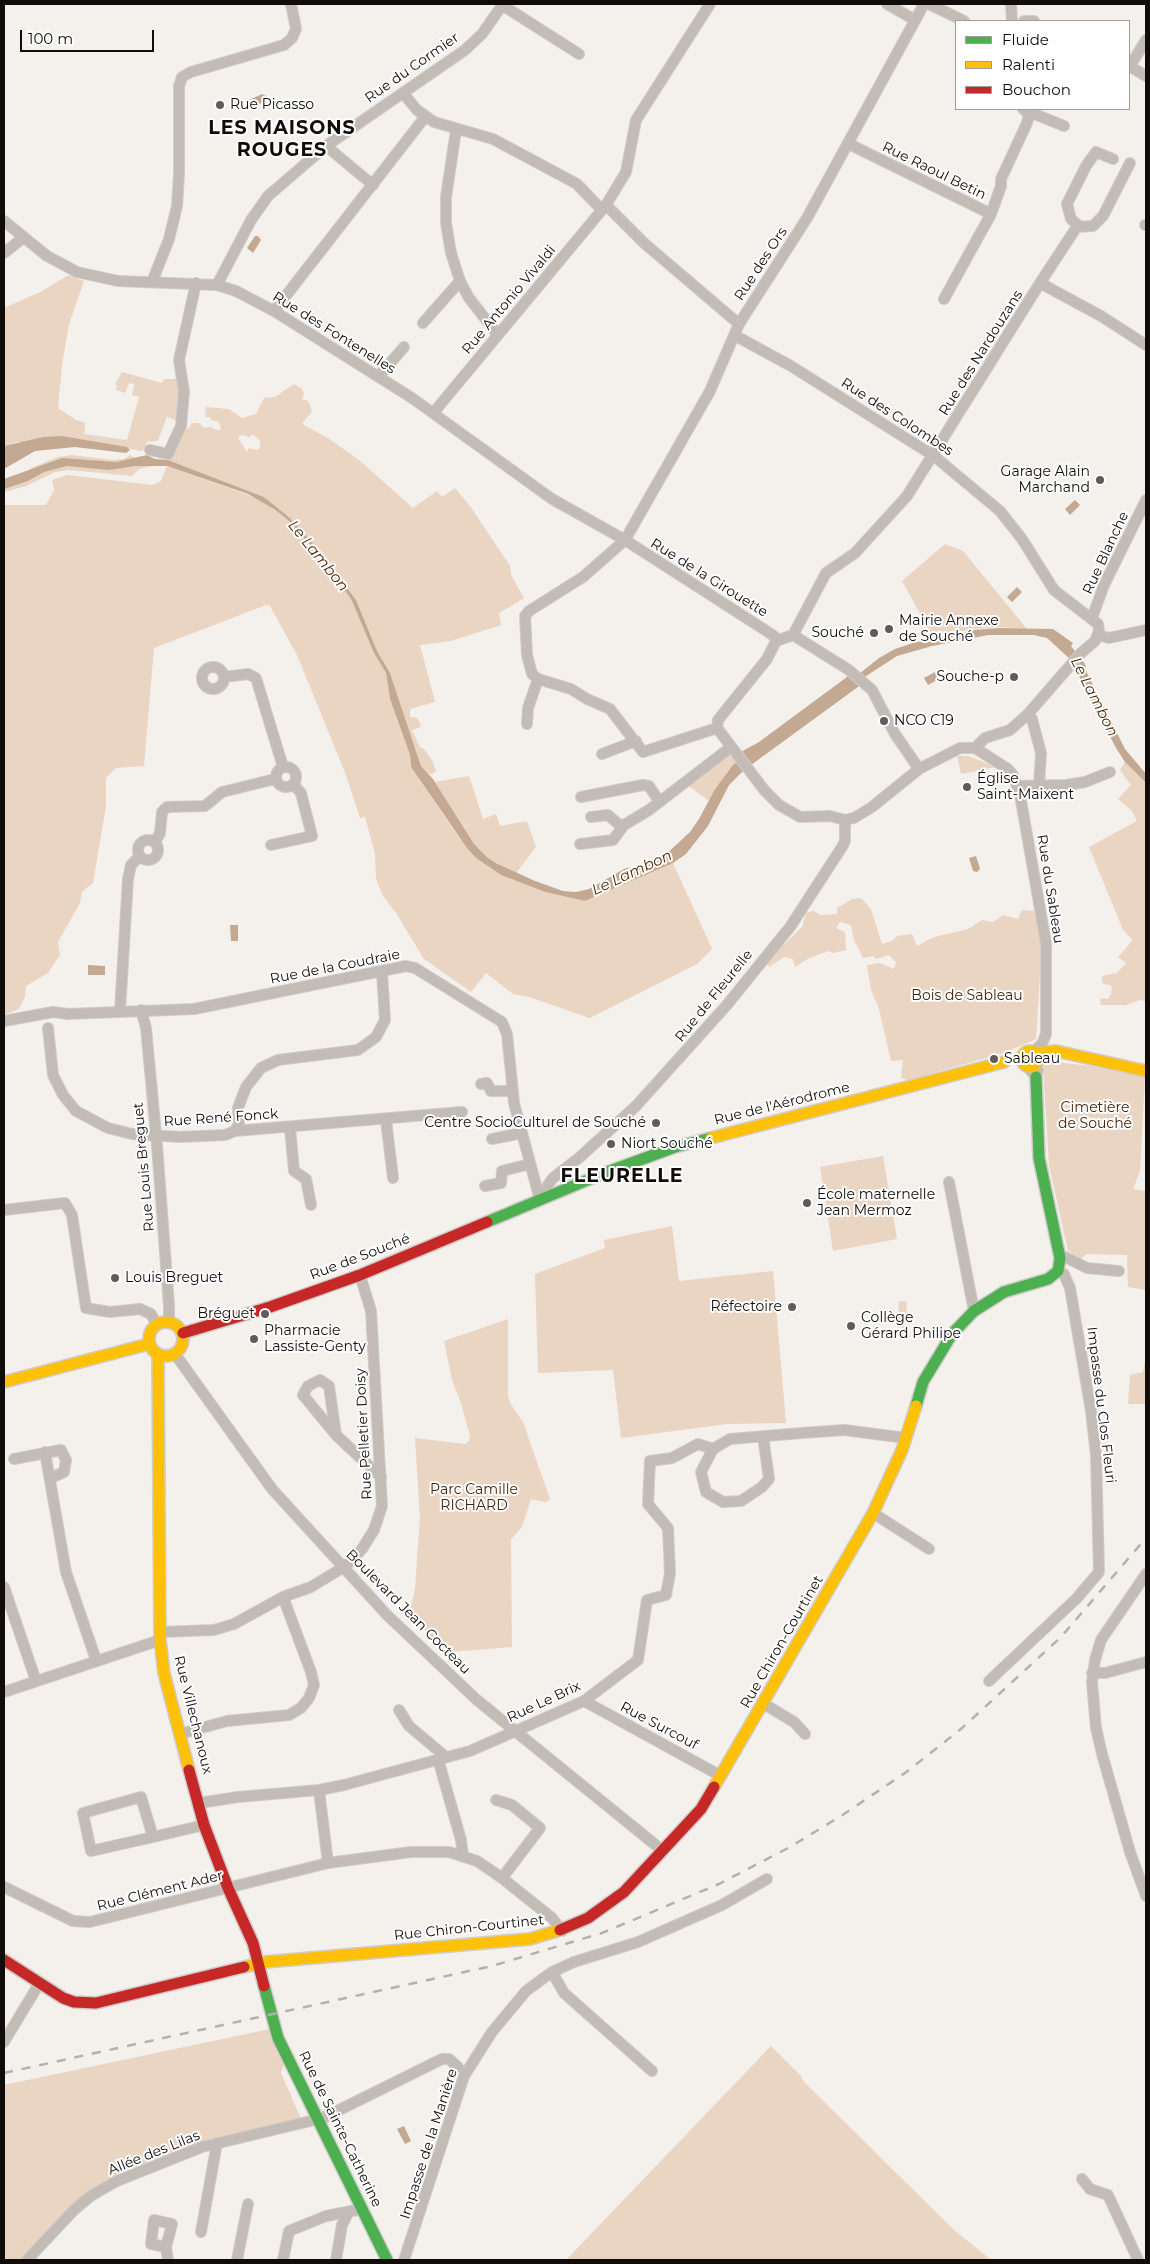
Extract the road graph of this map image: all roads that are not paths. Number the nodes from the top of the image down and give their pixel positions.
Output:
1 (291, 4) edge
2 (710, 4) edge
3 (887, 4) edge
4 (924, 4) edge
5 (928, 4) edge
6 (1012, 4) edge
7 (502, 5) edge
8 (915, 20) junction
9 (962, 20) edge
10 (1012, 20) edge
11 (1146, 40) edge
12 (579, 54) dead end
13 (1130, 64) edge
14 (1130, 67) edge
15 (1146, 76) edge
16 (403, 93) junction
17 (1026, 111) edge
18 (426, 117) junction
19 (1064, 126) dead end
20 (456, 130) junction
21 (849, 144) junction
22 (326, 146) junction
23 (1113, 158) dead end
24 (1130, 163) dead end
25 (373, 185) junction
26 (604, 208) junction
27 (991, 214) junction
28 (4, 221) edge
29 (1076, 227) junction
30 (24, 237) junction
31 (4, 252) edge
32 (460, 281) junction
33 (152, 282) junction
34 (196, 283) junction
35 (1040, 283) junction
36 (217, 285) junction
37 (944, 299) dead end
38 (274, 311) junction
39 (423, 323) dead end
40 (739, 324) junction
41 (498, 335) junction
42 (734, 335) junction
43 (1146, 345) edge
44 (404, 346) dead end
45 (379, 376) junction
46 (434, 412) junction
47 (150, 450) dead end
48 (934, 456) junction
49 (1146, 500) edge
50 (625, 540) junction
51 (1092, 618) junction
52 (1146, 630) edge
53 (792, 635) junction
54 (1098, 635) junction
55 (776, 642) junction
56 (224, 677) dead end
57 (538, 679) junction
58 (1028, 714) junction
59 (527, 724) dead end
60 (716, 728) junction
61 (636, 741) junction
62 (975, 748) junction
63 (734, 751) junction
64 (602, 754) dead end
65 (282, 767) junction
66 (919, 769) junction
67 (1110, 772) dead end
68 (276, 779) junction
69 (293, 784) junction
70 (1039, 785) junction
71 (1018, 786) junction
72 (581, 796) dead end
73 (659, 801) junction
74 (591, 817) dead end
75 (846, 820) junction
76 (622, 827) junction
77 (155, 842) junction
78 (580, 844) dead end
79 (271, 845) dead end
80 (140, 856) junction
81 (382, 972) junction
82 (141, 1010) junction
83 (120, 1011) junction
84 (68, 1014) junction
85 (28, 1016) junction
86 (4, 1021) edge
87 (48, 1028) junction
88 (1030, 1059) junction
89 (1146, 1071) edge
90 (1036, 1077) joint
91 (481, 1084) dead end
92 (513, 1091) junction
93 (462, 1112) dead end
94 (386, 1120) junction
95 (290, 1128) junction
96 (235, 1131) junction
97 (522, 1132) junction
98 (155, 1136) junction
99 (492, 1139) dead end
100 (530, 1164) junction
101 (569, 1167) junction
102 (393, 1178) dead end
103 (949, 1182) dead end
104 (485, 1186) dead end
105 (564, 1189) junction
106 (542, 1199) junction
107 (311, 1205) dead end
108 (4, 1210) edge
109 (1060, 1258) junction
110 (1058, 1271) junction
111 (1119, 1271) dead end
112 (360, 1275) junction
113 (974, 1311) junction
114 (163, 1323) junction
115 (182, 1333) junction
116 (149, 1344) junction
117 (175, 1354) junction
118 (158, 1355) junction
119 (4, 1382) edge
120 (336, 1435) junction
121 (763, 1436) junction
122 (906, 1438) junction
123 (713, 1449) junction
124 (45, 1452) junction
125 (14, 1459) dead end
126 (381, 1477) junction
127 (50, 1478) junction
128 (873, 1513) junction
129 (929, 1549) dead end
130 (343, 1568) junction
131 (1146, 1574) edge
132 (4, 1587) edge
133 (283, 1597) junction
134 (160, 1636) junction
135 (96, 1660) junction
136 (1146, 1662) edge
137 (1092, 1673) junction
138 (36, 1681) junction
139 (989, 1681) dead end
140 (4, 1692) edge
141 (584, 1701) junction
142 (764, 1704) junction
143 (399, 1710) dead end
144 (515, 1731) junction
145 (180, 1734) junction
146 (805, 1734) dead end
147 (442, 1758) junction
148 (721, 1776) junction
149 (320, 1790) junction
150 (496, 1800) dead end
151 (199, 1803) junction
152 (204, 1825) junction
153 (153, 1837) junction
154 (663, 1851) junction
155 (463, 1856) junction
156 (328, 1863) junction
157 (502, 1878) junction
158 (767, 1879) dead end
159 (4, 1887) edge
160 (228, 1888) junction
161 (1146, 1896) edge
162 (562, 1931) junction
163 (4, 1960) edge
164 (260, 1964) junction
165 (4, 1967) edge
166 (552, 1972) junction
167 (37, 1982) junction
168 (270, 2010) joint
169 (4, 2042) edge
170 (458, 2066) dead end
171 (652, 2071) dead end
172 (318, 2120) junction
173 (217, 2143) junction
174 (1082, 2179) dead end
175 (248, 2204) dead end
176 (362, 2209) junction
177 (348, 2213) junction
178 (201, 2232) dead end
179 (166, 2247) dead end
180 (32, 2258) edge
181 (168, 2260) edge
182 (237, 2260) edge
183 (283, 2260) edge
184 (336, 2260) edge
185 (387, 2260) edge
186 (404, 2260) edge
187 (1138, 2260) edge

1 - 33 street
2 - 26 street, Rue Antonio Vivaldi
3 - 8 street
4 - 8 street, Rue des Ors
5 - 9 street
6 - 10 street
7 - 12 street
7 - 16 street, Rue du Cormier
8 - 21 street, Rue des Ors
11 - 13 street
14 - 15 street
16 - 18 street
16 - 22 street, Rue du Cormier
17 - 19 street, Rue Raoul Betin
17 - 27 street, Rue Raoul Betin
18 - 20 street
18 - 25 street
20 - 26 street
20 - 32 street
21 - 27 street, Rue Raoul Betin
21 - 40 street, Rue des Ors
22 - 25 street
22 - 36 street, Rue du Cormier
23 - 29 street
24 - 29 street
25 - 38 street
26 - 40 street
26 - 41 street, Rue Antonio Vivaldi
27 - 37 street
28 - 30 street, Rue des Fontenelles
29 - 35 street, Rue des Nardouzans
30 - 31 street
30 - 33 street, Rue des Fontenelles
32 - 39 street
32 - 41 street
33 - 34 street, Rue des Fontenelles
34 - 36 street, Rue des Fontenelles
34 - 47 street
35 - 43 street, Rue des Nardouzans
35 - 48 street, Rue des Nardouzans
36 - 38 street, Rue des Fontenelles
38 - 45 street, Rue des Fontenelles
40 - 42 street, Rue des Ors
41 - 46 street, Rue Antonio Vivaldi
42 - 48 street, Rue des Colombes
42 - 50 street, Rue des Ors
44 - 45 street
45 - 46 street, Rue des Fontenelles
46 - 50 street, Rue des Fontenelles
48 - 51 street, Rue des Colombes
48 - 53 street, Rue des Nardouzans
49 - 51 street, Rue Blanche
50 - 55 street, Rue de la Girouette
50 - 57 street, Rue des Ors
51 - 54 street
52 - 54 street
53 - 55 street
53 - 66 street
54 - 58 street
55 - 60 street
56 - 65 street
57 - 59 street
57 - 61 street
58 - 62 street
58 - 70 street
60 - 61 street
60 - 63 street
61 - 64 street
62 - 66 street
62 - 71 street, Rue du Sableau
63 - 73 street
63 - 75 street
65 - 68 street
65 - 69 street
66 - 75 street
67 - 70 street
68 - 69 street
68 - 77 street
69 - 79 street
70 - 71 street
71 - 88 street, Rue du Sableau
72 - 73 street
73 - 76 street
74 - 76 street
75 - 101 street, Rue de Fleurelle
76 - 78 street
77 - 80 street
77 - 80 street
80 - 83 street
81 - 82 street, Rue de la Coudraie
81 - 92 street, Rue de la Coudraie
81 - 96 street
82 - 83 street, Rue de la Coudraie
82 - 98 street, Rue Louis Breguet
83 - 84 street, Rue de la Coudraie
84 - 85 street, Rue de la Coudraie
84 - 87 street
85 - 86 street, Rue de la Coudraie
85 - 87 street
87 - 98 street, Rue René Fonck
88 - 89 street, Rue de l'Aérodrome
88 - 90 street
88 - 105 street, Rue de l'Aérodrome
90 - 109 street
91 - 92 street
92 - 97 street, Rue de la Coudraie
93 - 94 street, Rue René Fonck
94 - 95 street, Rue René Fonck
94 - 102 street
95 - 96 street, Rue René Fonck
95 - 107 street
96 - 98 street, Rue René Fonck
97 - 99 street
97 - 100 street, Rue de la Coudraie
98 - 114 street, Rue Louis Breguet
100 - 104 street
100 - 106 street, Rue de la Coudraie
101 - 105 street
101 - 106 street, Rue de Fleurelle
103 - 113 street
105 - 106 street, Rue de l'Aérodrome
106 - 112 street, Rue de Souché
108 - 114 street
109 - 110 street
109 - 111 street
110 - 113 street, Rue Chiron-Courtinet
110 - 139 street, Impasse du Clos Fleuri
112 - 115 street, Rue de Souché
112 - 126 street, Rue Pelletier Doisy
113 - 122 street, Rue Chiron-Courtinet
114 - 115 street
114 - 116 street
115 - 117 street
116 - 118 street
116 - 119 street
117 - 118 street
117 - 130 street, Boulevard Jean Cocteau
118 - 134 street, Rue Villechanoux
120 - 120 street
120 - 126 street
121 - 122 street
121 - 123 street
121 - 123 street
122 - 128 street, Rue Chiron-Courtinet
123 - 141 street, Rue Le Brix
124 - 125 street
124 - 127 street
124 - 127 street
126 - 130 street, Rue Pelletier Doisy
127 - 135 street
128 - 129 street
128 - 142 street, Rue Chiron-Courtinet
130 - 133 street, Rue Pelletier Doisy
130 - 144 street, Boulevard Jean Cocteau
131 - 137 street
132 - 138 street
133 - 134 street, Rue Pelletier Doisy
133 - 145 street
134 - 135 street, Rue Pelletier Doisy
134 - 145 street, Rue Villechanoux
135 - 138 street, Rue Pelletier Doisy
136 - 137 street
137 - 161 street
138 - 140 street, Rue Pelletier Doisy
141 - 144 street, Rue Le Brix
141 - 148 street, Rue Surcouf
142 - 146 street
142 - 148 street, Rue Chiron-Courtinet
143 - 147 street
144 - 147 street, Rue Le Brix
144 - 154 street, Boulevard Jean Cocteau
145 - 151 street, Rue Villechanoux
147 - 149 street, Rue Le Brix
147 - 155 street
148 - 154 street, Rue Chiron-Courtinet
149 - 151 street, Rue Le Brix
149 - 156 street
150 - 157 street
151 - 152 street, Rue Villechanoux
152 - 153 street
152 - 160 street, Rue Villechanoux
153 - 153 street
154 - 162 street, Rue Chiron-Courtinet
155 - 156 street, Rue Clément Ader
155 - 157 street, Rue Clément Ader
156 - 160 street, Rue Clément Ader
157 - 162 street, Rue Clément Ader
158 - 166 street, Impasse de la Manière
159 - 160 street, Rue Clément Ader
160 - 164 street, Rue Villechanoux
162 - 164 street, Rue Chiron-Courtinet
163 - 167 street, Rue Chiron-Courtinet
164 - 167 street, Rue Chiron-Courtinet
164 - 168 street, Rue Villechanoux
165 - 167 street
166 - 171 street
166 - 186 street, Impasse de la Manière
167 - 169 street
168 - 172 street, Rue de Sainte-Catherine
170 - 172 street, Allée des Lilas
172 - 173 street, Allée des Lilas
172 - 176 street, Rue de Sainte-Catherine
173 - 178 street
173 - 180 street, Allée des Lilas
174 - 187 street
175 - 182 street
176 - 177 street
176 - 185 street, Rue de Sainte-Catherine
177 - 183 street
177 - 184 street
179 - 181 street

